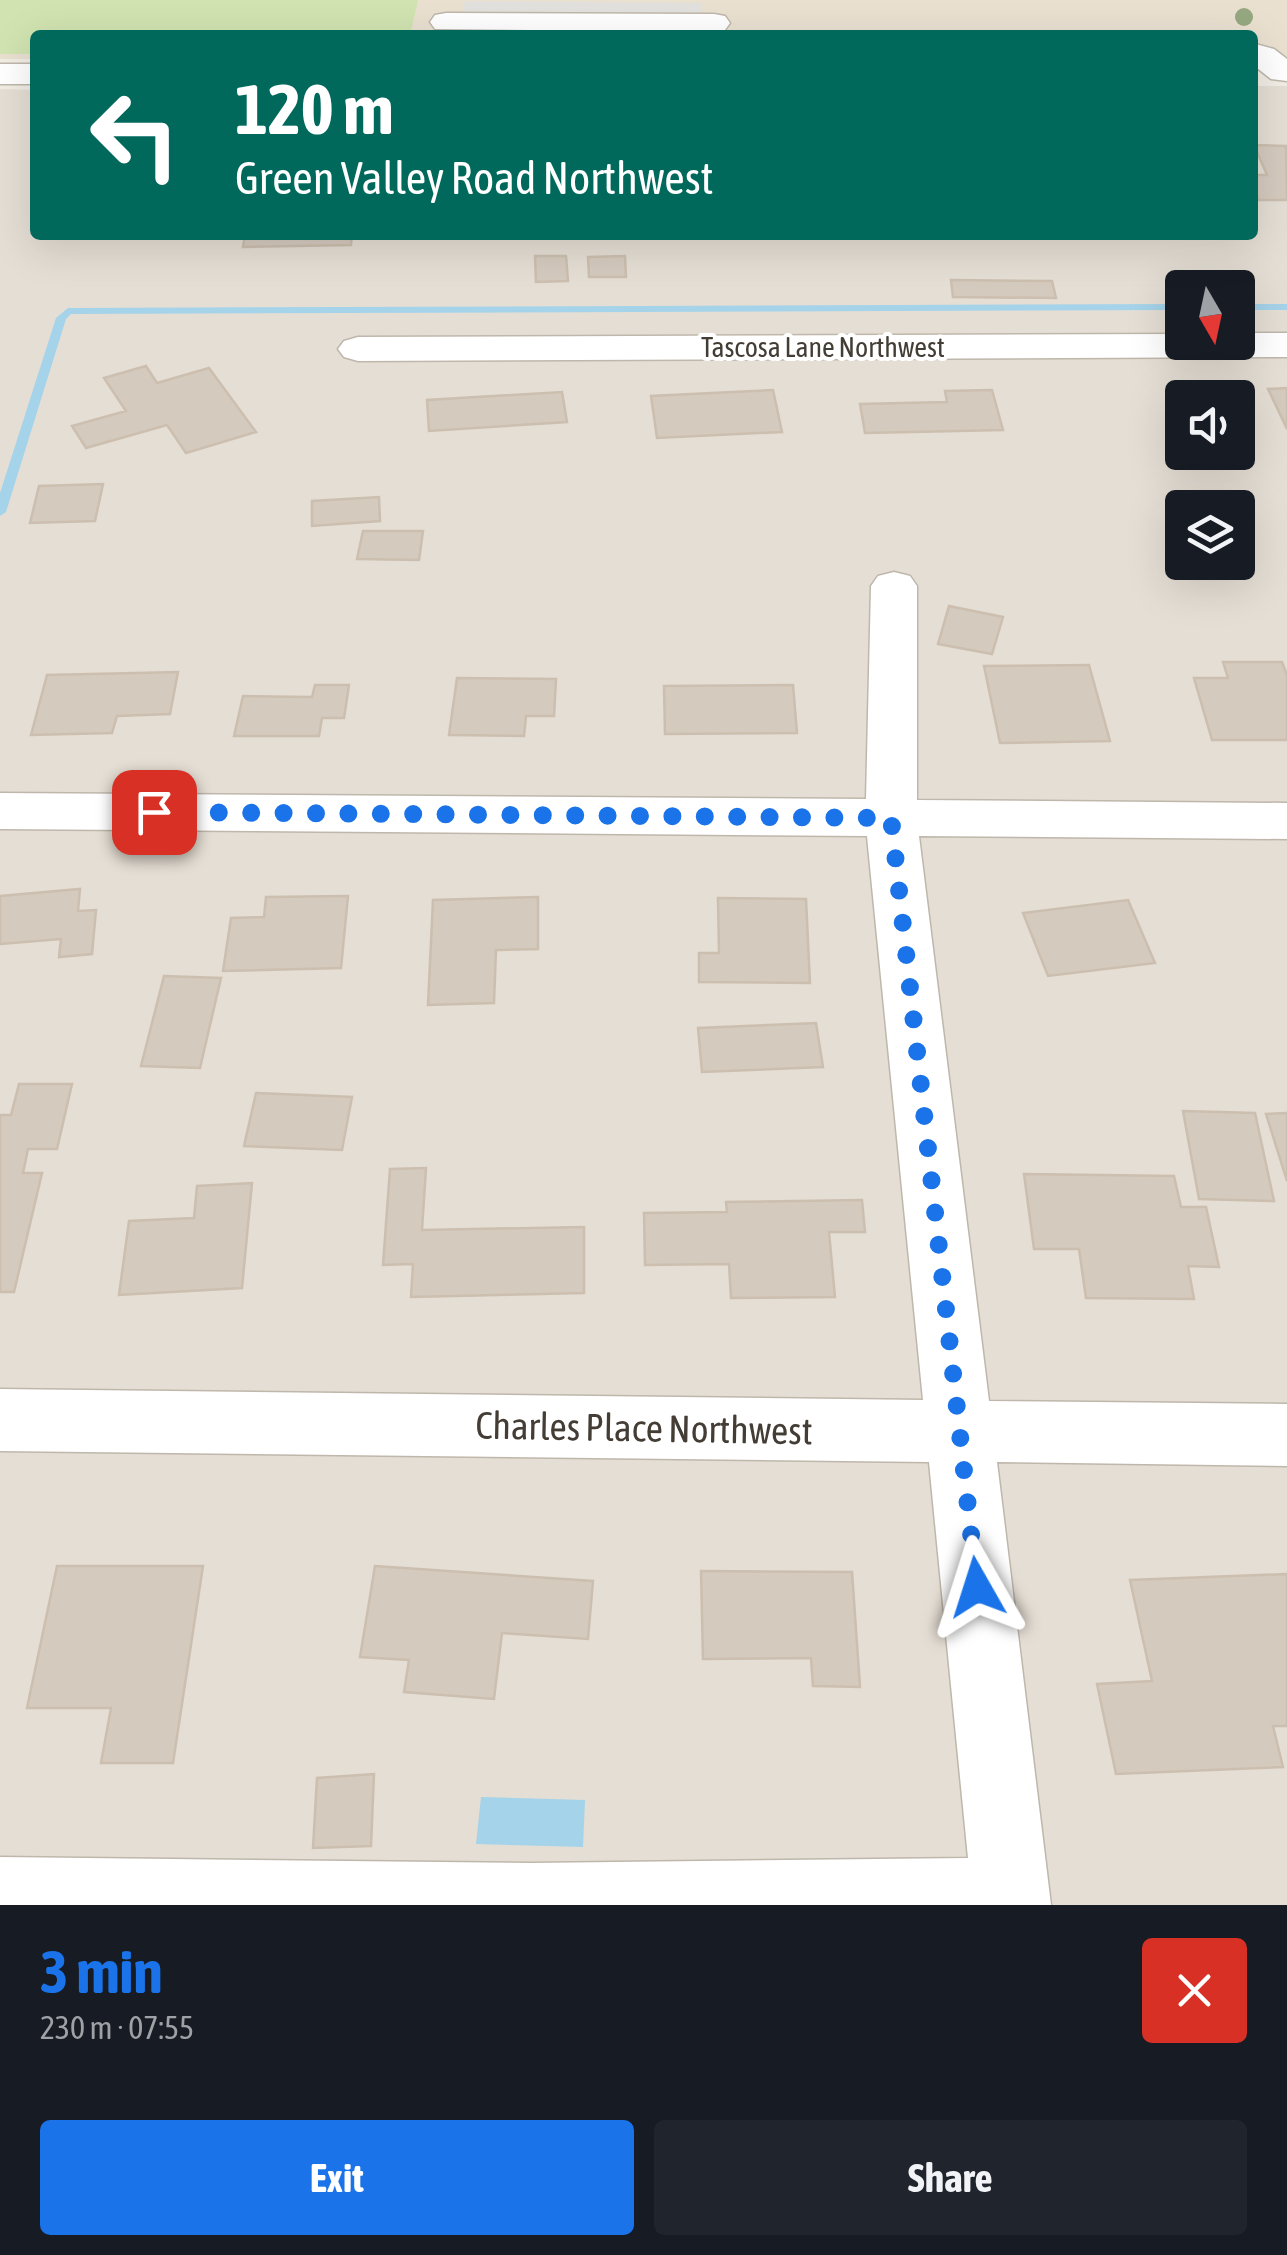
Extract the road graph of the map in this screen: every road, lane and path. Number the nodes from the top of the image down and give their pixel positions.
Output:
1 (448, 19) edge
2 (712, 19) edge
3 (0, 74) edge
4 (30, 74) edge
5 (1287, 345) edge
6 (358, 350) dead end
7 (894, 586) dead end
8 (0, 812) edge
9 (891, 818) junction
10 (1287, 822) edge
11 (0, 1420) edge
12 (960, 1431) junction
13 (1287, 1435) edge
14 (0, 1896) edge
15 (1012, 1901) edge

1 - 2 street
3 - 4 street
5 - 6 street, Tascosa Lane Northwest
7 - 9 street
8 - 9 street
9 - 10 street
9 - 12 street
11 - 12 street, Charles Place Northwest
12 - 13 street, Charles Place Northwest
12 - 15 street
14 - 15 street

